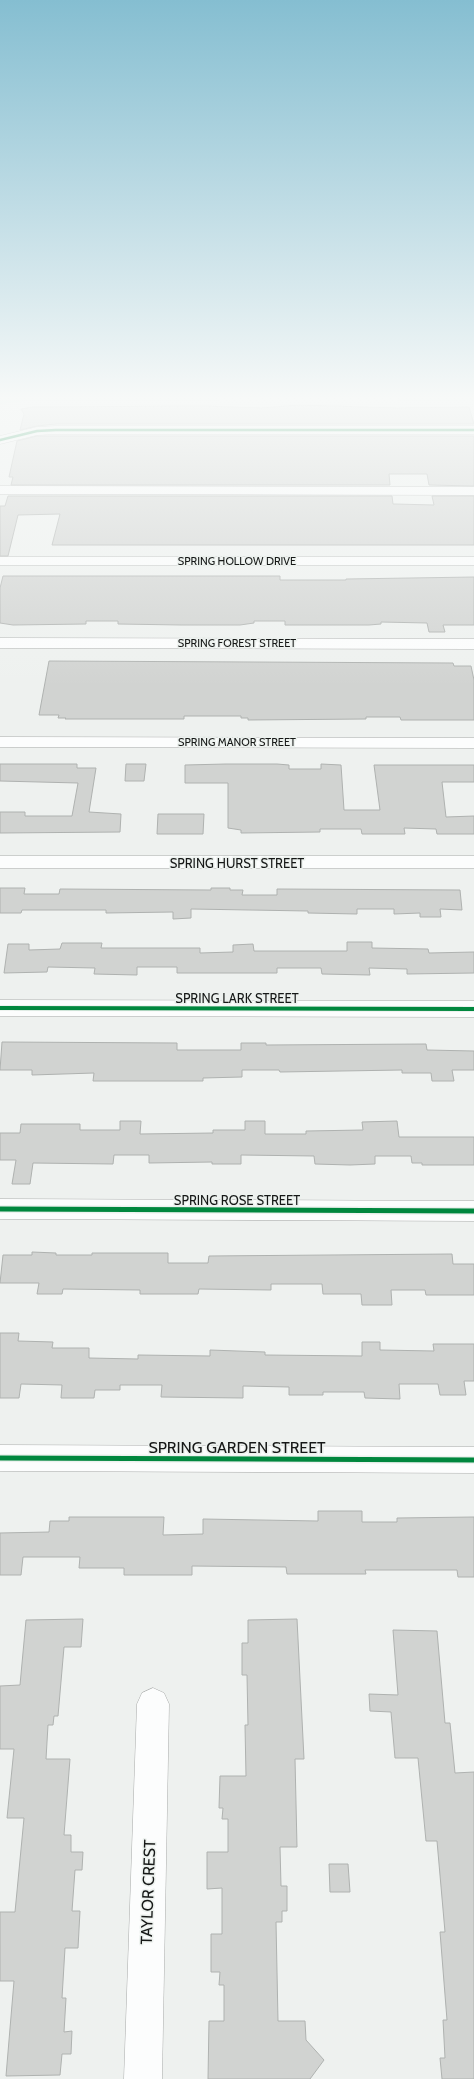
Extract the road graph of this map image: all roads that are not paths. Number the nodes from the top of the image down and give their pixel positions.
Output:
1 (0, 561) edge
2 (474, 561) edge
3 (0, 643) edge
4 (474, 644) edge
5 (0, 742) edge
6 (474, 743) edge
7 (0, 862) edge
8 (474, 862) edge
9 (0, 1008) edge
10 (474, 1009) edge
11 (0, 1209) edge
12 (474, 1211) edge
13 (0, 1458) edge
14 (474, 1460) edge
15 (153, 1704) dead end
16 (143, 2079) edge

1 - 2 street, SPRING HOLLOW DRIVE
3 - 4 street, SPRING FOREST STREET
5 - 6 street, SPRING MANOR STREET
7 - 8 street, SPRING HURST STREET
9 - 10 street, SPRING LARK STREET
11 - 12 street, SPRING ROSE STREET
13 - 14 street, SPRING GARDEN STREET
15 - 16 street, TAYLOR CREST

